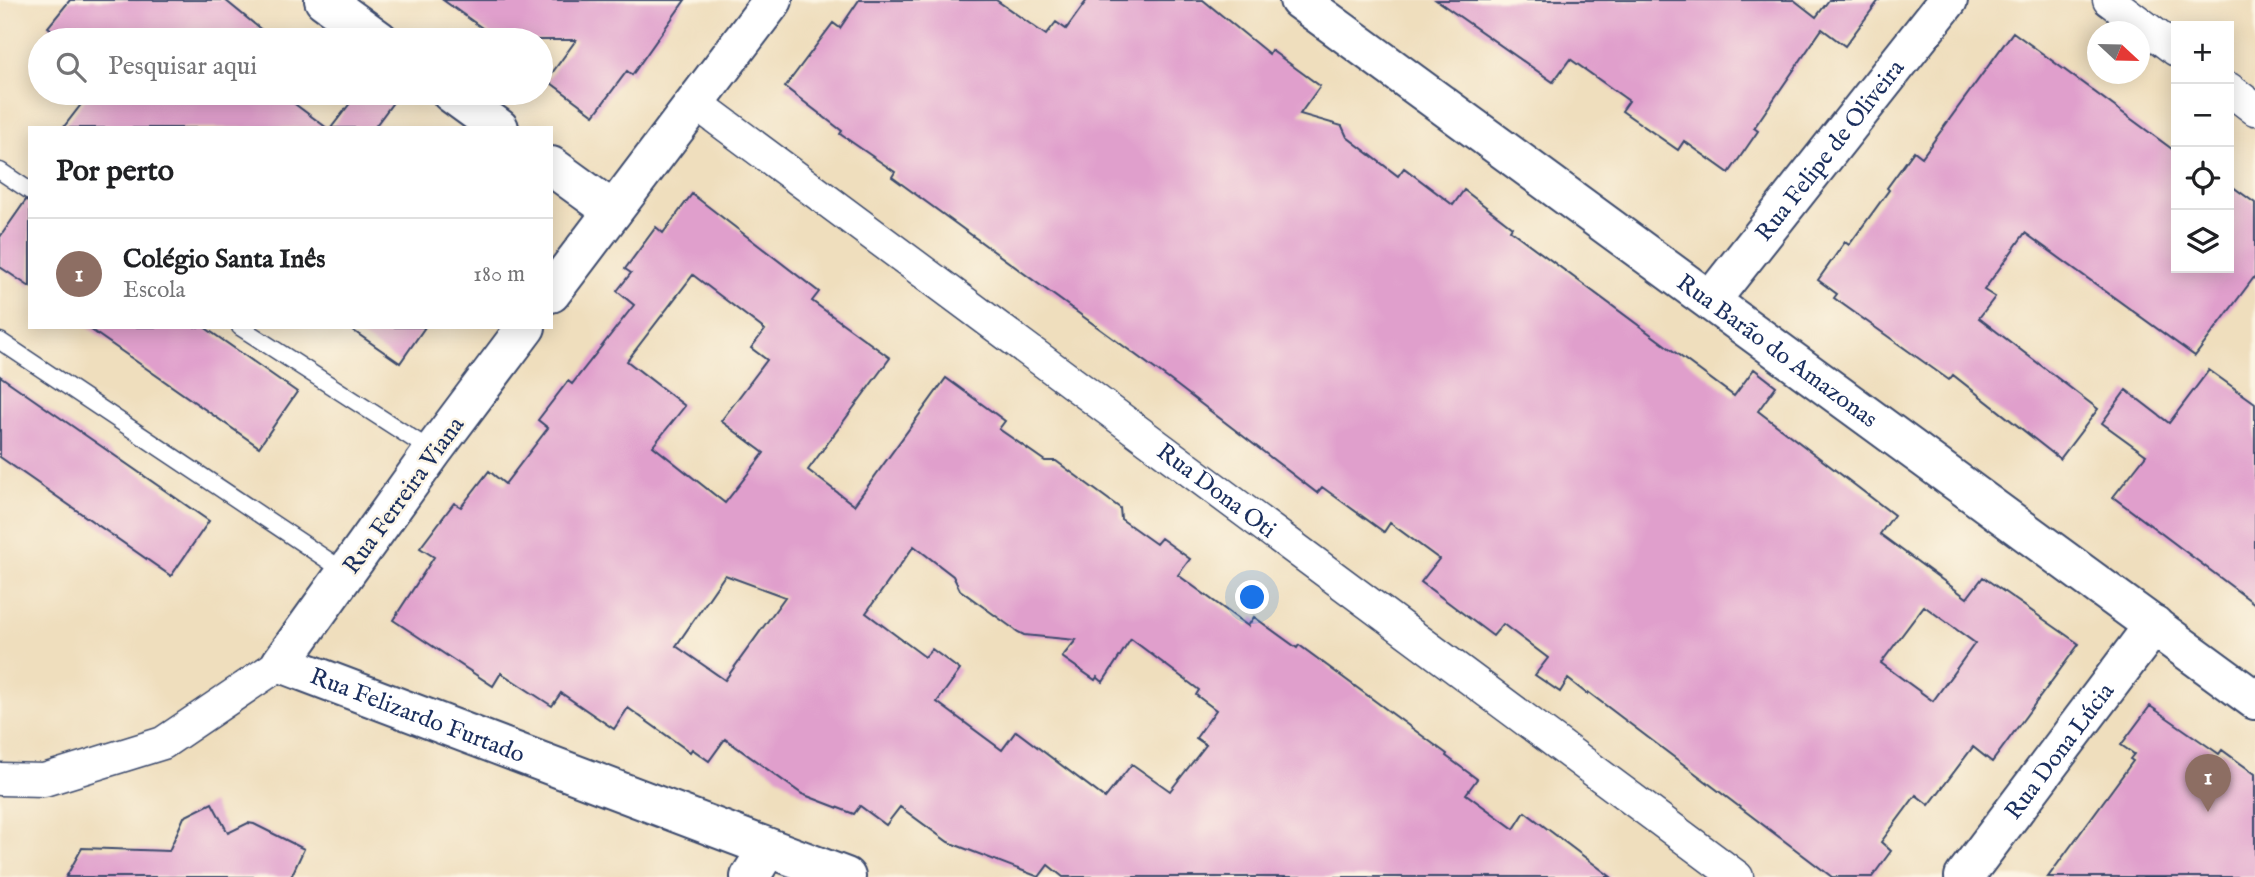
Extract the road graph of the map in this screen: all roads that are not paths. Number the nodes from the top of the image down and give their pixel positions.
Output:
1 (324, 0) edge
2 (773, 0) edge
3 (1299, 0) edge
4 (1948, 0) edge
5 (2109, 0) edge
6 (362, 28) edge
7 (2171, 46) edge
8 (2234, 93) edge
9 (696, 103) junction
10 (467, 105) edge
11 (2255, 109) edge
12 (496, 126) edge
13 (553, 167) edge
14 (0, 172) edge
15 (28, 190) edge
16 (613, 211) junction
17 (553, 290) edge
18 (1711, 300) junction
19 (243, 329) edge
20 (524, 329) edge
21 (0, 341) edge
22 (433, 451) junction
23 (347, 573) junction
24 (2154, 625) junction
25 (281, 663) junction
26 (2255, 700) edge
27 (0, 779) edge
28 (759, 862) edge
29 (846, 877) edge
30 (1737, 877) edge
31 (1964, 877) edge

1 - 6 street
2 - 9 street
3 - 18 street, Rua Barão do Amazonas
4 - 18 street, Rua Felipe de Oliveira
5 - 7 street
8 - 11 street
9 - 16 street
9 - 30 street, Rua Dona Oti
10 - 12 street
13 - 16 street
14 - 15 lane
16 - 17 street
18 - 24 street, Rua Barão do Amazonas
19 - 22 lane
20 - 22 street, Rua Ferreira Viana
21 - 23 lane
22 - 23 street, Rua Ferreira Viana
23 - 25 street, Rua Ferreira Viana
24 - 26 street, Rua Barão do Amazonas
24 - 31 street, Rua Dona Lúcia
25 - 27 street, Rua Felizardo Furtado
25 - 28 street, Rua Felizardo Furtado
28 - 29 street, Rua Felizardo Furtado

